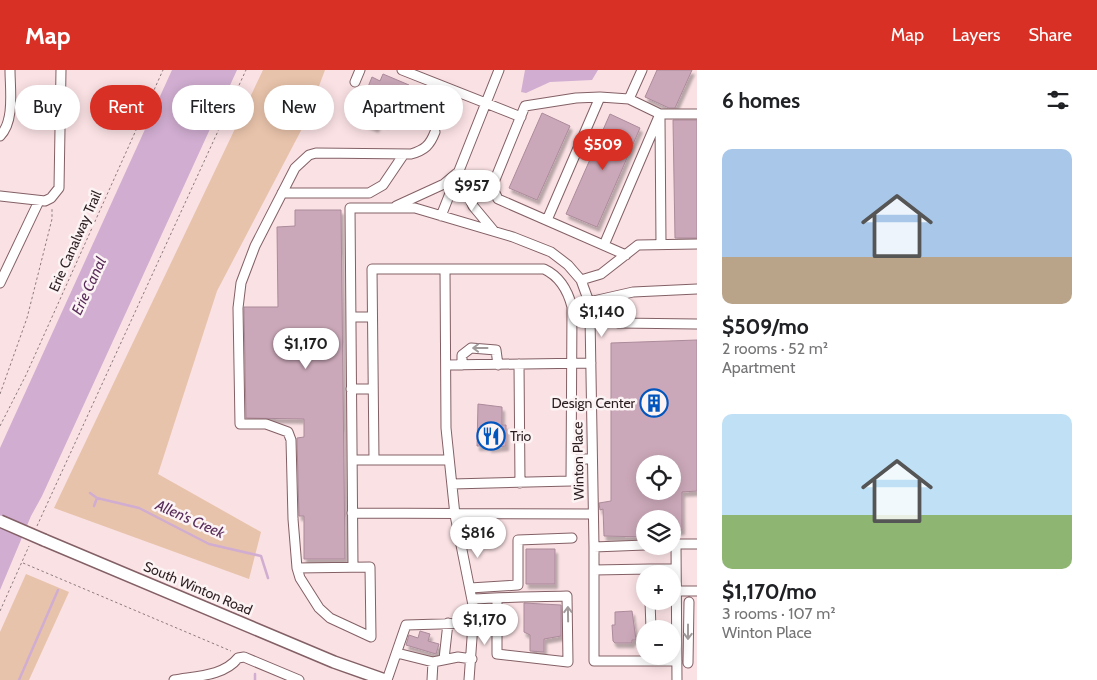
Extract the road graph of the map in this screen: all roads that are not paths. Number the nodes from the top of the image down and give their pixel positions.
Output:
1 (10, 70) edge
2 (61, 70) edge
3 (360, 70) edge
4 (402, 70) edge
5 (499, 70) edge
6 (642, 70) edge
7 (355, 82) dead end
8 (600, 97) junction
9 (629, 99) junction
10 (486, 103) junction
11 (660, 114) junction
12 (697, 114) edge
13 (521, 117) junction
14 (435, 132) dead end
15 (0, 136) edge
16 (404, 154) junction
17 (458, 173) junction
18 (282, 192) junction
19 (350, 193) junction
20 (0, 196) edge
21 (39, 201) junction
22 (350, 208) junction
23 (391, 208) junction
24 (441, 216) junction
25 (547, 220) junction
26 (495, 232) junction
27 (661, 244) junction
28 (697, 244) edge
29 (604, 245) junction
30 (626, 255) junction
31 (445, 269) junction
32 (581, 280) junction
33 (0, 282) edge
34 (697, 288) edge
35 (616, 296) junction
36 (589, 302) junction
37 (351, 317) junction
38 (372, 317) junction
39 (696, 324) edge
40 (590, 363) junction
41 (519, 364) junction
42 (572, 364) junction
43 (446, 365) junction
44 (462, 365) junction
45 (498, 365) junction
46 (351, 389) junction
47 (373, 389) junction
48 (572, 458) junction
49 (592, 459) junction
50 (352, 460) junction
51 (374, 460) junction
52 (449, 460) junction
53 (520, 483) junction
54 (452, 484) junction
55 (352, 513) junction
56 (455, 514) junction
57 (592, 514) junction
58 (0, 521) edge
59 (572, 538) dead end
60 (697, 544) edge
61 (636, 545) edge
62 (681, 545) edge
63 (594, 547) junction
64 (353, 567) junction
65 (297, 568) junction
66 (594, 570) junction
67 (636, 572) edge
68 (470, 588) junction
69 (681, 591) edge
70 (697, 591) edge
71 (497, 598) junction
72 (472, 599) junction
73 (693, 602) edge
74 (448, 623) junction
75 (474, 623) junction
76 (397, 653) junction
77 (444, 659) junction
78 (472, 659) junction
79 (636, 659) edge
80 (433, 662) junction
81 (692, 663) edge
82 (677, 665) edge
83 (380, 679) edge
84 (174, 680) edge
85 (299, 680) edge
86 (432, 680) edge
87 (469, 680) edge
88 (677, 680) edge

1 - 15 street
2 - 21 street
3 - 7 street
4 - 10 street
5 - 10 street
6 - 9 street
8 - 9 street
8 - 13 street
8 - 25 street
9 - 11 street
10 - 13 street
10 - 17 street
11 - 12 street
11 - 27 street
11 - 29 street
13 - 25 street
14 - 16 street
16 - 18 street
16 - 19 street
17 - 23 street
17 - 24 street
17 - 26 street
18 - 19 street
18 - 65 street
19 - 22 street
20 - 21 street
21 - 33 street
22 - 23 street, Winton Place
22 - 37 street
23 - 24 street, Winton Place
24 - 26 street, Winton Place
25 - 29 street
26 - 32 street, Winton Place
27 - 28 street
27 - 30 street
29 - 30 street
30 - 32 street
31 - 38 street
31 - 42 street
31 - 43 street
32 - 36 street, Winton Place
34 - 35 street
35 - 36 street
35 - 39 street
36 - 40 street, Winton Place
37 - 38 street
37 - 46 street
38 - 47 street
40 - 42 street
40 - 49 street, Winton Place
41 - 42 street
41 - 45 street
41 - 53 street
42 - 48 street
43 - 44 street
43 - 52 street
44 - 45 street
45 -> 44 street
46 - 47 street
46 - 50 street
47 - 51 street
48 - 49 street
48 - 53 street
49 - 57 street, Winton Place
50 - 51 street
50 - 55 street
51 - 52 street
52 - 54 street
53 - 54 street
54 - 56 street
55 - 56 street, Winton Place
55 - 64 street
56 - 57 street, Winton Place
56 - 68 street
57 - 63 street
58 - 83 main road, South Winton Road, bridge
59 - 68 street
60 - 62 street
61 - 63 street
63 - 66 street
64 - 65 street
64 - 65 street
66 - 67 street
66 - 79 street
68 - 72 street
69 - 70 street
71 -> 71 street
71 - 72 street
72 - 75 street
73 -> 81 street
74 - 75 street
74 - 76 street
74 - 77 street
75 - 78 street
76 - 80 street
76 - 83 street
77 - 78 street
77 - 80 street
78 - 87 street
80 - 86 street
82 - 88 street
84 - 85 street

